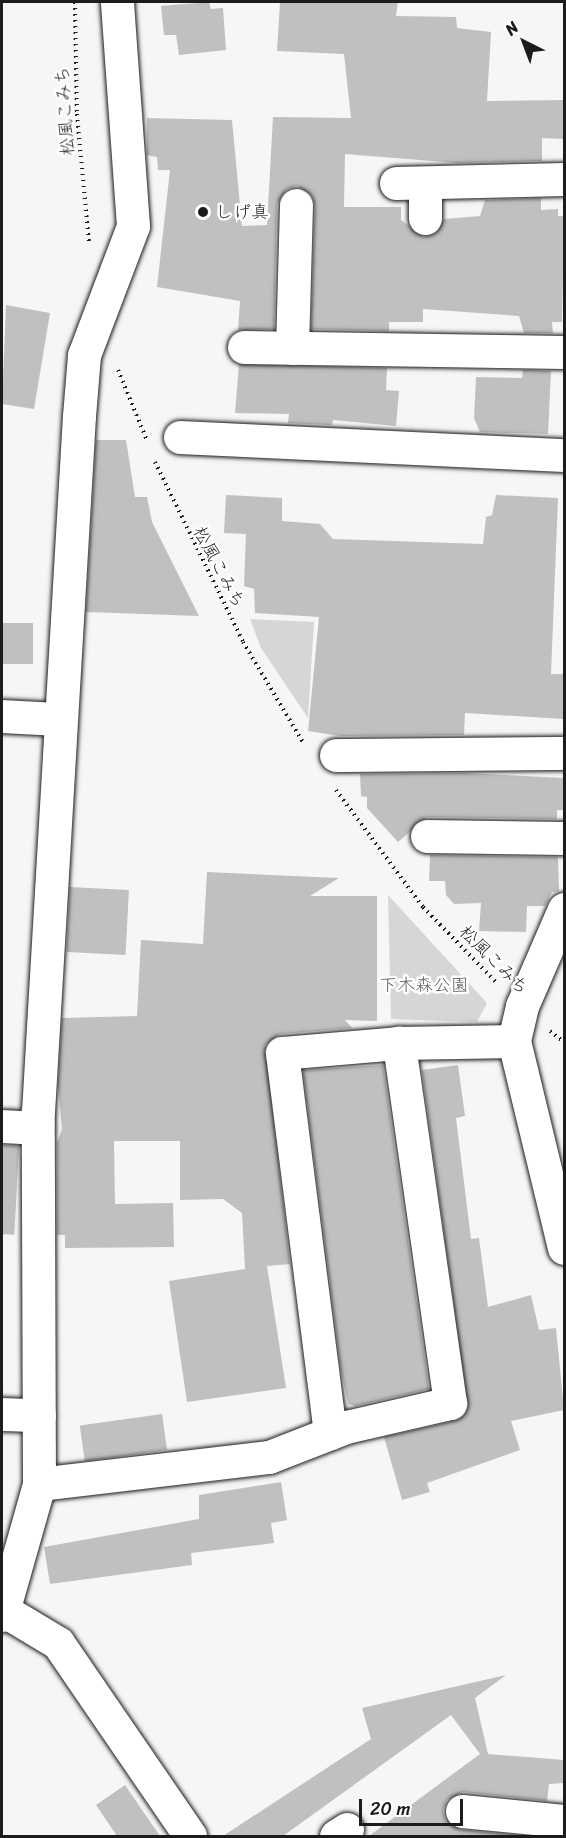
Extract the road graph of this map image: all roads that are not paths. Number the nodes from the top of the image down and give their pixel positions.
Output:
1 (117, 2) edge
2 (564, 179) edge
3 (296, 205) dead end
4 (425, 218) dead end
5 (244, 347) dead end
6 (292, 348) junction
7 (564, 352) edge
8 (200, 448) dead end
9 (564, 455) edge
10 (2, 716) edge
11 (60, 719) junction
12 (564, 753) edge
13 (326, 764) road end
14 (427, 836) dead end
15 (564, 838) edge
16 (564, 909) edge
17 (514, 1041) junction
18 (399, 1043) junction
19 (2, 1126) edge
20 (38, 1128) junction
21 (564, 1248) edge
22 (2, 1414) edge
23 (39, 1415) junction
24 (330, 1433) junction
25 (39, 1484) junction
26 (2, 1613) edge
27 (462, 1810) dead end
28 (564, 1821) edge
29 (190, 1836) edge

1 - 11 street
2 - 4 street
3 - 6 street
5 - 6 street
6 - 7 street
8 - 9 street
10 - 11 street
11 - 20 street
12 - 13 street
14 - 15 street
16 - 17 street
17 - 18 street
17 - 21 street
18 - 24 street
18 - 24 street
19 - 20 street
20 - 23 street
22 - 23 street
23 - 25 street
24 - 25 street
25 - 26 street
26 - 29 street
27 - 28 street

